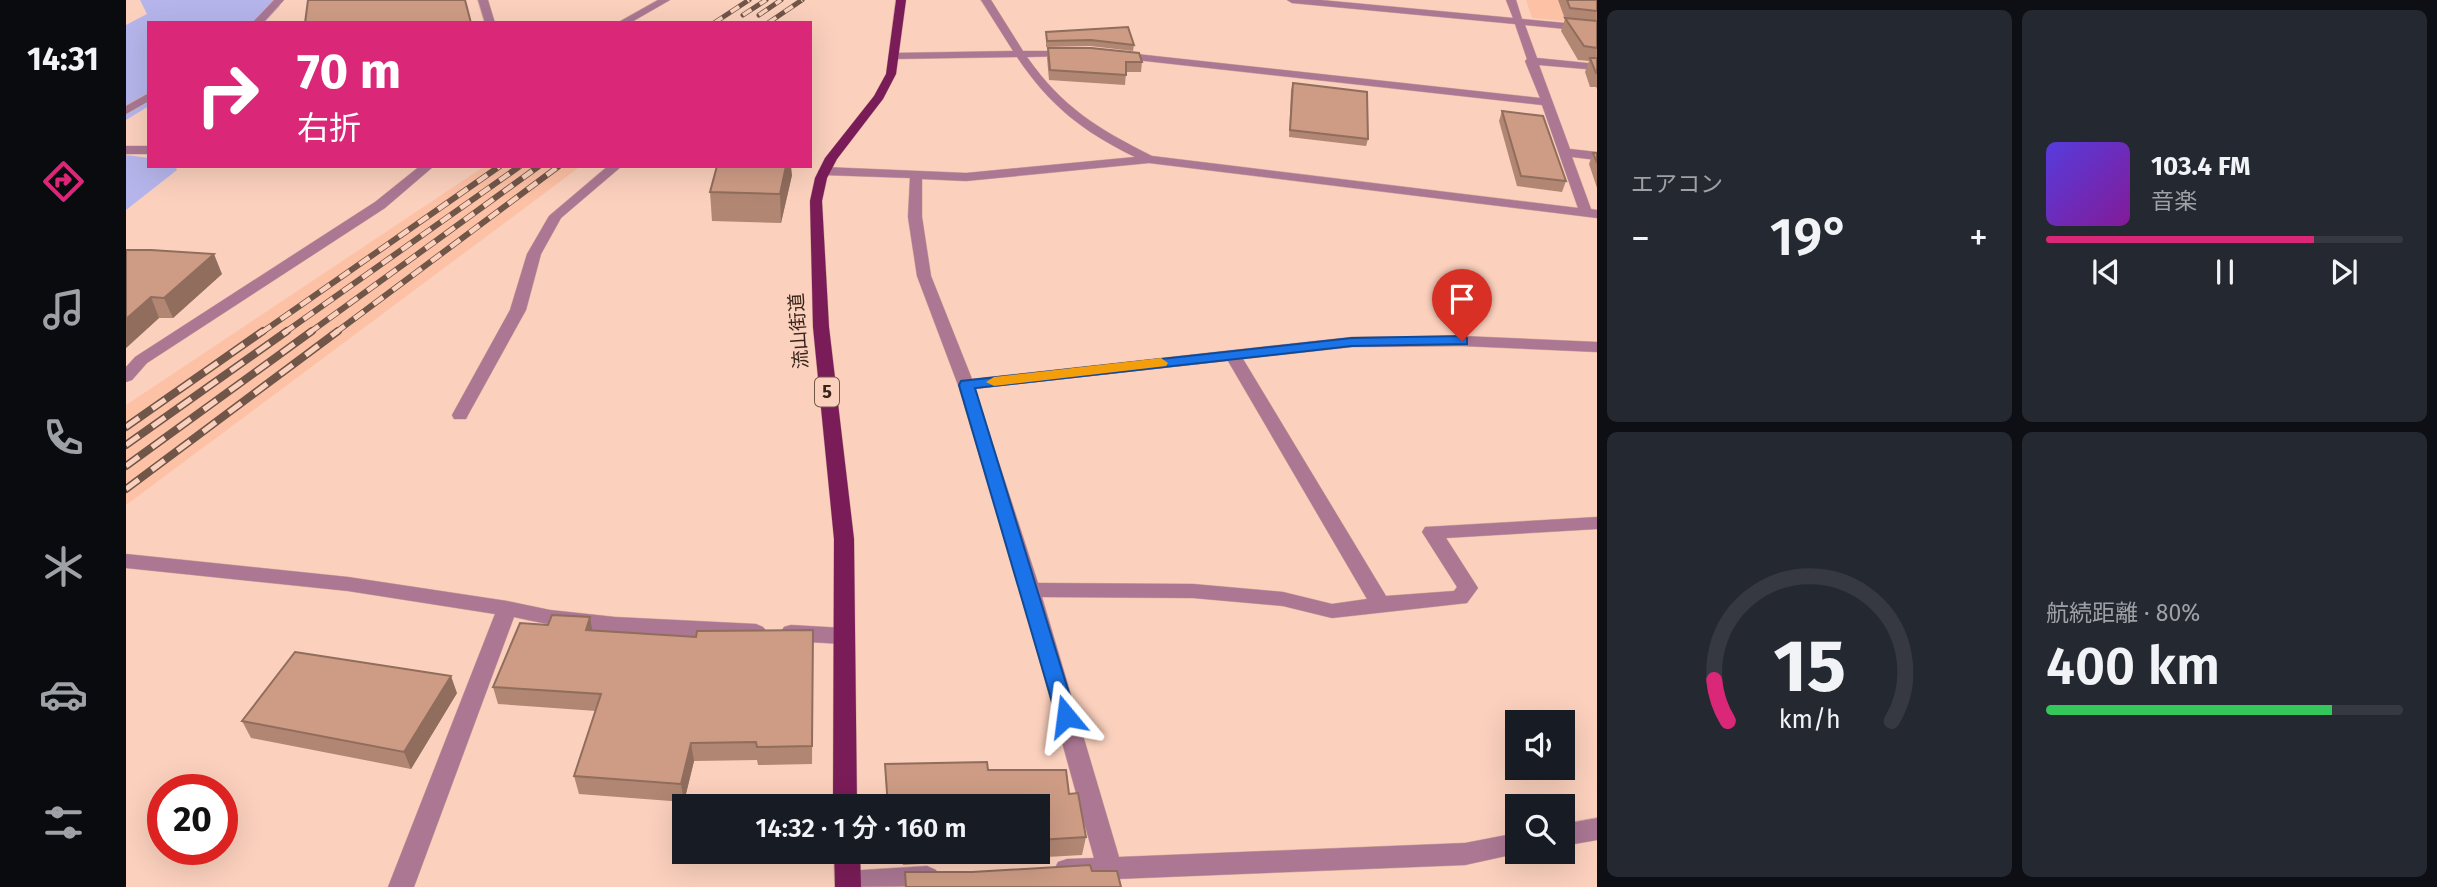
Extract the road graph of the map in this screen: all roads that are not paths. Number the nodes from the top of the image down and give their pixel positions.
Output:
1 (279, 0) edge
2 (483, 0) edge
3 (664, 0) edge
4 (901, 0) edge
5 (986, 0) edge
6 (1293, 0) edge
7 (1511, 0) edge
8 (1304, 1) edge
9 (259, 21) edge
10 (489, 21) edge
11 (626, 21) edge
12 (1518, 21) junction
13 (1597, 29) edge
14 (1079, 52) edge
15 (1104, 54) edge
16 (893, 56) junction
17 (1020, 56) junction
18 (1530, 61) junction
19 (1597, 67) edge
20 (147, 97) edge
21 (1546, 102) junction
22 (126, 111) edge
23 (126, 150) edge
24 (147, 150) edge
25 (1563, 152) junction
26 (1597, 156) edge
27 (1149, 159) junction
28 (426, 168) edge
29 (614, 168) edge
30 (820, 168) edge
31 (916, 177) junction
32 (1592, 214) edge
33 (1597, 347) edge
34 (1232, 354) junction
35 (126, 377) edge
36 (967, 385) junction
37 (460, 415) dead end
38 (1597, 523) edge
39 (126, 561) edge
40 (1030, 590) junction
41 (1380, 604) junction
42 (507, 608) junction
43 (843, 636) junction
44 (845, 794) edge
45 (1597, 829) edge
46 (1575, 833) edge
47 (1505, 846) edge
48 (847, 864) edge
49 (1109, 867) junction
50 (1040, 871) edge
51 (958, 876) edge
52 (848, 885) edge
53 (401, 887) edge

1 - 9 street
2 - 10 street
3 - 11 street
4 - 16 main road, 流山街道 / 5
5 - 17 street
6 - 8 street
7 - 12 street
8 - 12 street
12 - 13 street
12 - 18 street
14 - 17 street
15 - 21 street
16 - 17 street
16 - 30 main road, 流山街道 / 5
17 - 27 street
18 - 19 street
18 - 21 street
20 - 22 street
21 - 25 street
23 - 24 street
25 - 26 street
25 - 32 street
27 - 31 street
27 - 32 street
28 - 35 street
29 - 37 street
30 - 31 street
30 - 43 main road, 流山街道 / 5
31 - 36 street
33 - 34 street
34 - 36 street
34 - 41 street
36 - 40 street
38 - 41 street
39 - 42 street
40 - 41 street
40 - 49 street
42 - 43 street
42 - 53 street
43 - 44 main road, 流山街道 / 5
45 - 46 street
47 - 49 street
48 - 52 main road
49 - 50 street
51 - 52 street

